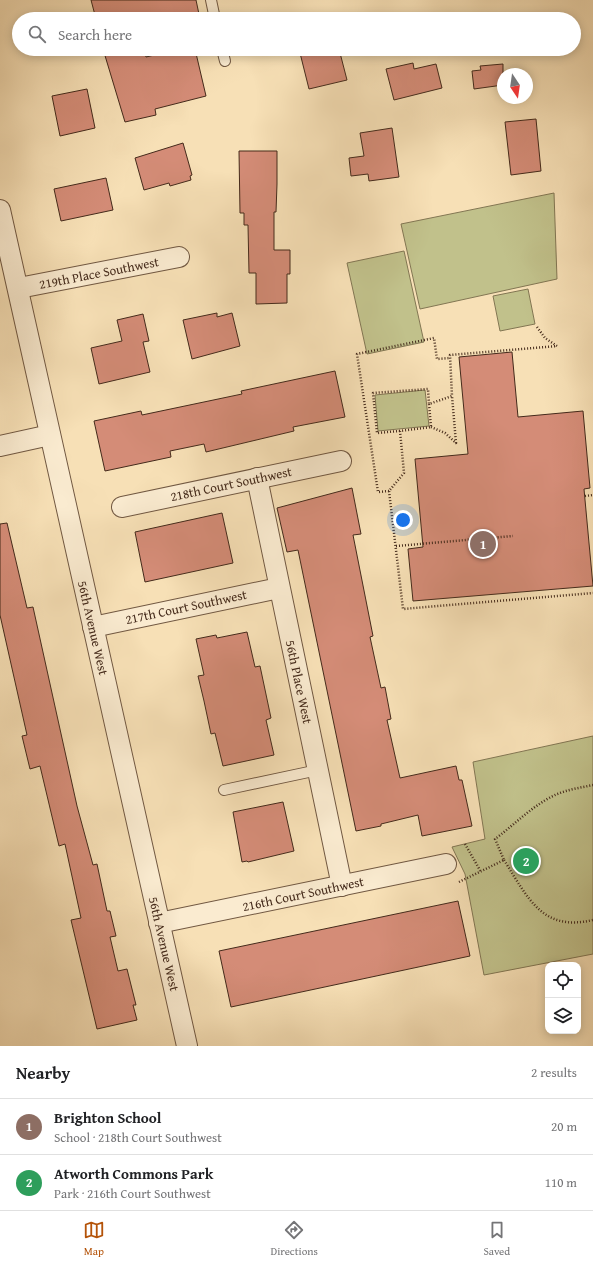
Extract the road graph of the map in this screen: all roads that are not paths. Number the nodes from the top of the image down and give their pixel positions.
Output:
1 (211, 0) edge
2 (214, 12) edge
3 (224, 56) edge
4 (225, 61) dead end
5 (0, 210) edge
6 (179, 258) dead end
7 (19, 288) junction
8 (50, 435) junction
9 (0, 446) edge
10 (341, 461) dead end
11 (257, 478) junction
12 (122, 507) dead end
13 (279, 588) junction
14 (93, 627) junction
15 (318, 770) junction
16 (224, 790) dead end
17 (446, 864) dead end
18 (342, 886) junction
19 (159, 923) junction
20 (187, 1046) edge

1 - 2 lane
3 - 4 lane
5 - 7 street, 56th Avenue West
6 - 7 street, 219th Place Southwest
7 - 8 street, 56th Avenue West
8 - 9 street
8 - 14 street, 56th Avenue West
10 - 11 street, 218th Court Southwest
11 - 12 street, 218th Court Southwest
11 - 13 street, 56th Place West
13 - 14 street, 217th Court Southwest
13 - 15 street, 56th Place West
14 - 19 street, 56th Avenue West
15 - 16 lane
15 - 18 street, 56th Place West
17 - 18 street, 216th Court Southwest
18 - 19 street, 216th Court Southwest
19 - 20 street, 56th Avenue West

